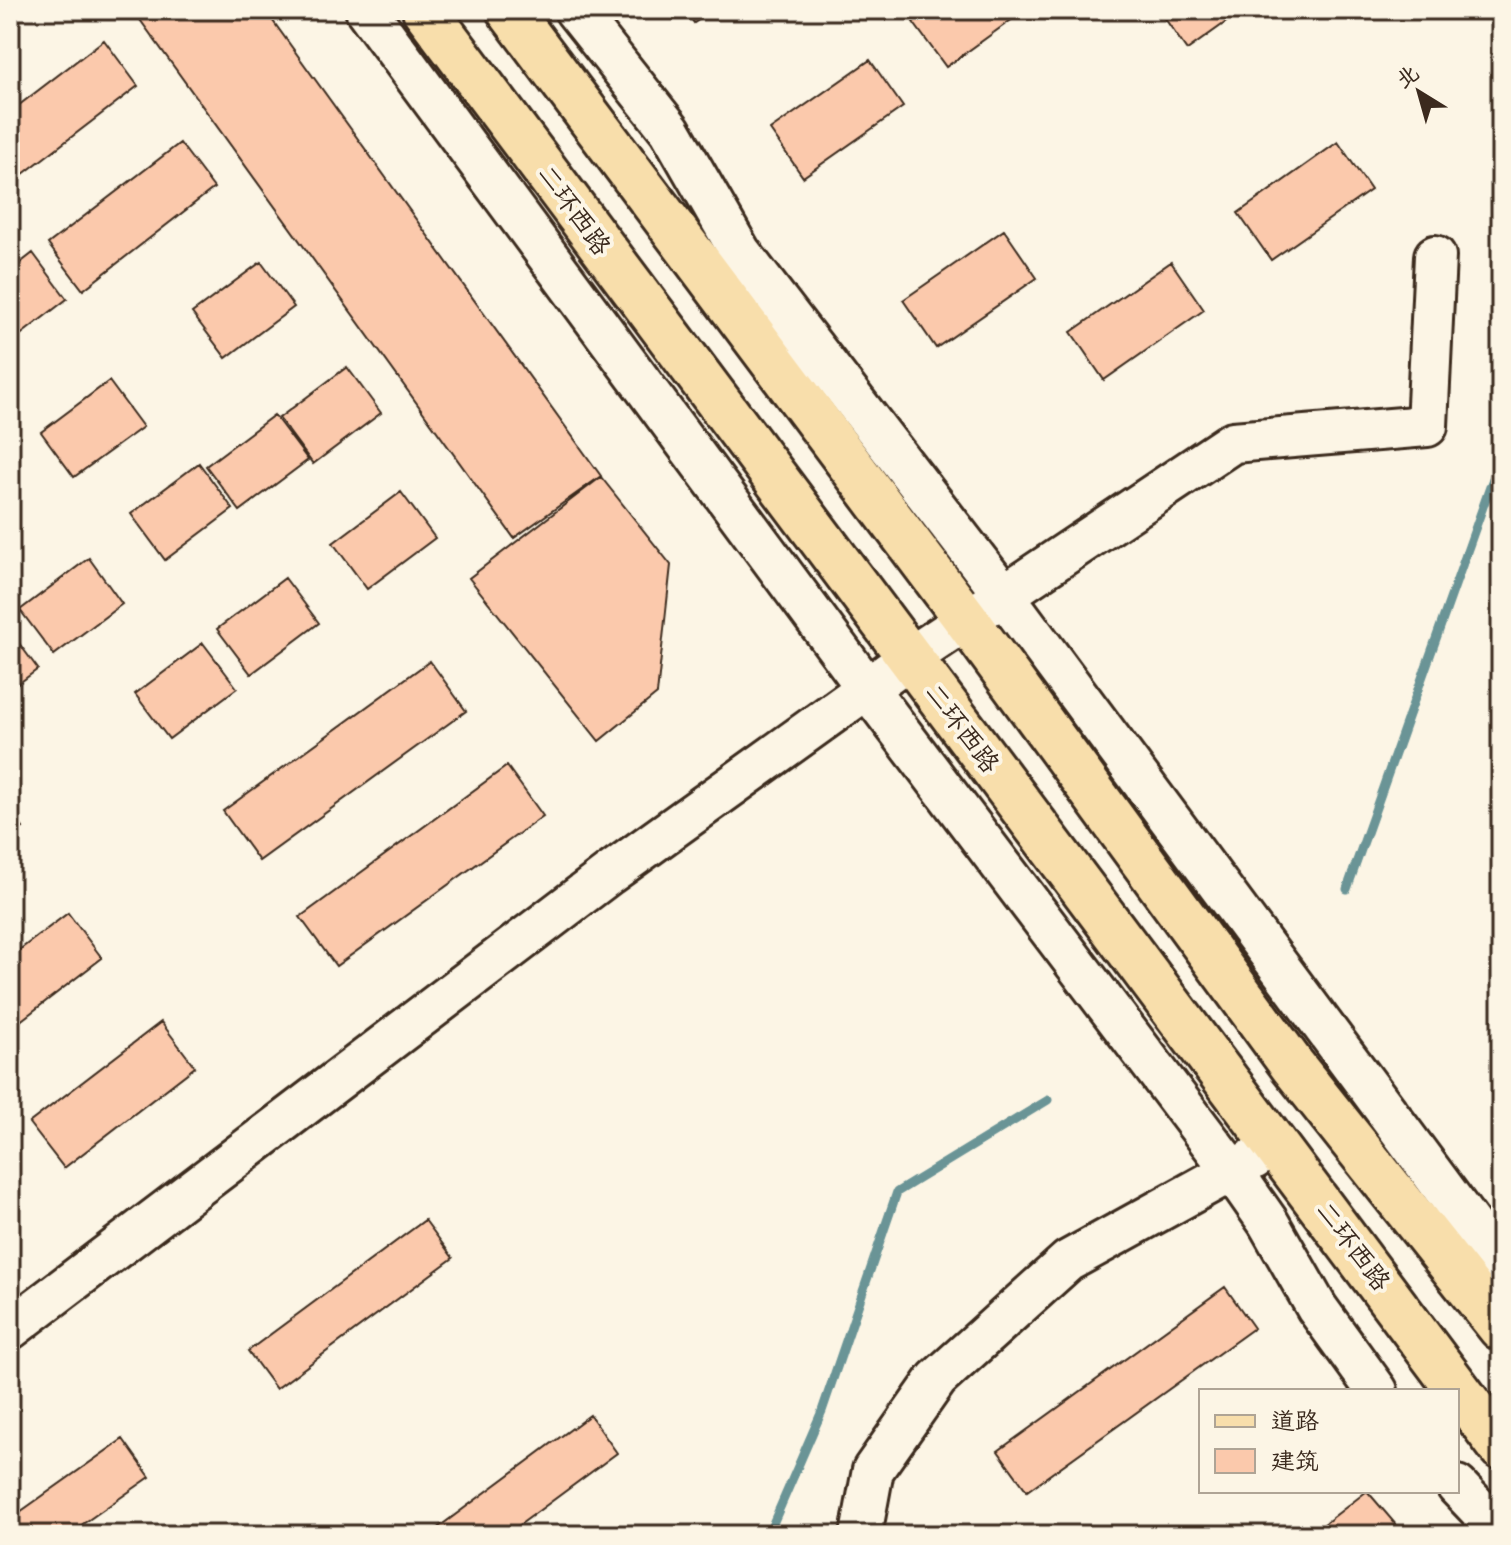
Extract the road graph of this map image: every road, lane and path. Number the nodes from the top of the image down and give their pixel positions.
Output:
1 (366, 10) edge
2 (425, 10) edge
3 (509, 10) edge
4 (575, 10) edge
5 (1435, 256) dead end
6 (1003, 594) junction
7 (966, 619) junction
8 (908, 659) junction
9 (867, 688) junction
10 (1275, 1144) junction
11 (1233, 1172) junction
12 (1501, 1266) edge
13 (1501, 1328) edge
14 (10, 1329) edge
15 (1376, 1389) edge
16 (1458, 1389) edge
17 (1459, 1391) edge
18 (1501, 1447) edge
19 (1459, 1488) edge
20 (1501, 1532) edge
21 (861, 1535) edge

1 - 9 street
2 - 8 main road, 二环西路
3 - 7 main road
4 - 6 street
5 - 6 street
6 - 7 street
6 - 12 street
7 - 8 street
7 - 13 main road
8 - 9 street
8 - 10 main road, 二环西路
9 - 11 street
9 - 14 street
10 - 11 street
10 - 16 main road, 二环西路
11 - 15 street
11 - 21 street
17 - 18 main road, 二环西路
19 - 20 street

